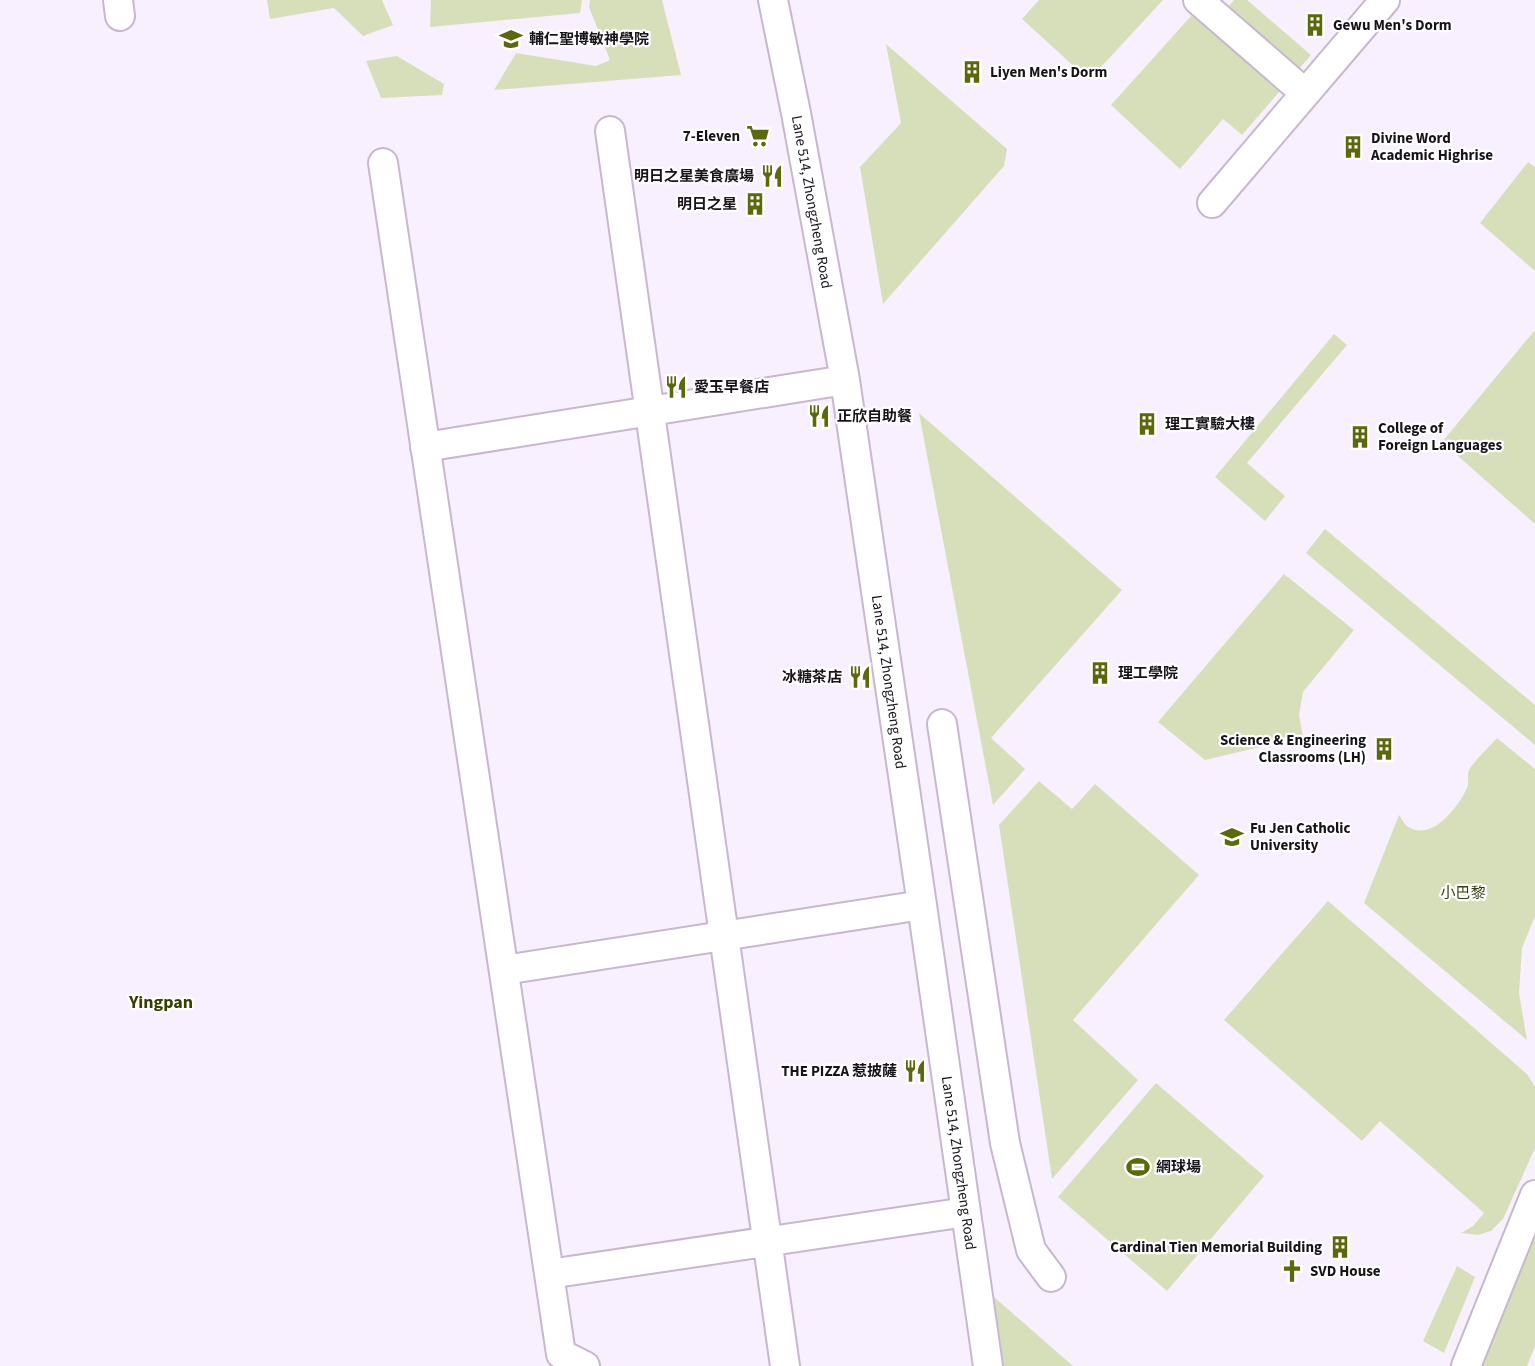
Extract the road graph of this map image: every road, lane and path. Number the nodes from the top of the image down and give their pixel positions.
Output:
1 (773, 0) edge
2 (1198, 0) edge
3 (1385, 0) edge
4 (1305, 93) junction
5 (610, 131) dead end
6 (383, 163) dead end
7 (1204, 212) dead end
8 (844, 381) junction
9 (649, 411) junction
10 (425, 447) junction
11 (942, 724) dead end
12 (922, 904) junction
13 (724, 936) junction
14 (504, 970) junction
15 (1535, 1195) edge
16 (966, 1212) junction
17 (767, 1241) junction
18 (549, 1274) junction
19 (1051, 1277) dead end
20 (585, 1366) edge
21 (785, 1366) edge
22 (988, 1366) edge
23 (1466, 1366) edge

1 - 8 street, Lane 514, Zhongzheng Road
2 - 4 street
3 - 4 street
4 - 7 street
5 - 9 street
6 - 10 street
8 - 9 street
8 - 12 street, Lane 514, Zhongzheng Road
9 - 10 street
9 - 13 street
10 - 14 street
11 - 19 street
12 - 13 street
12 - 16 street, Lane 514, Zhongzheng Road
13 - 14 street
13 - 17 street
14 - 18 street
15 - 23 street
16 - 17 street
16 - 22 street, Lane 514, Zhongzheng Road
17 - 18 street
17 - 21 street
18 - 20 street

